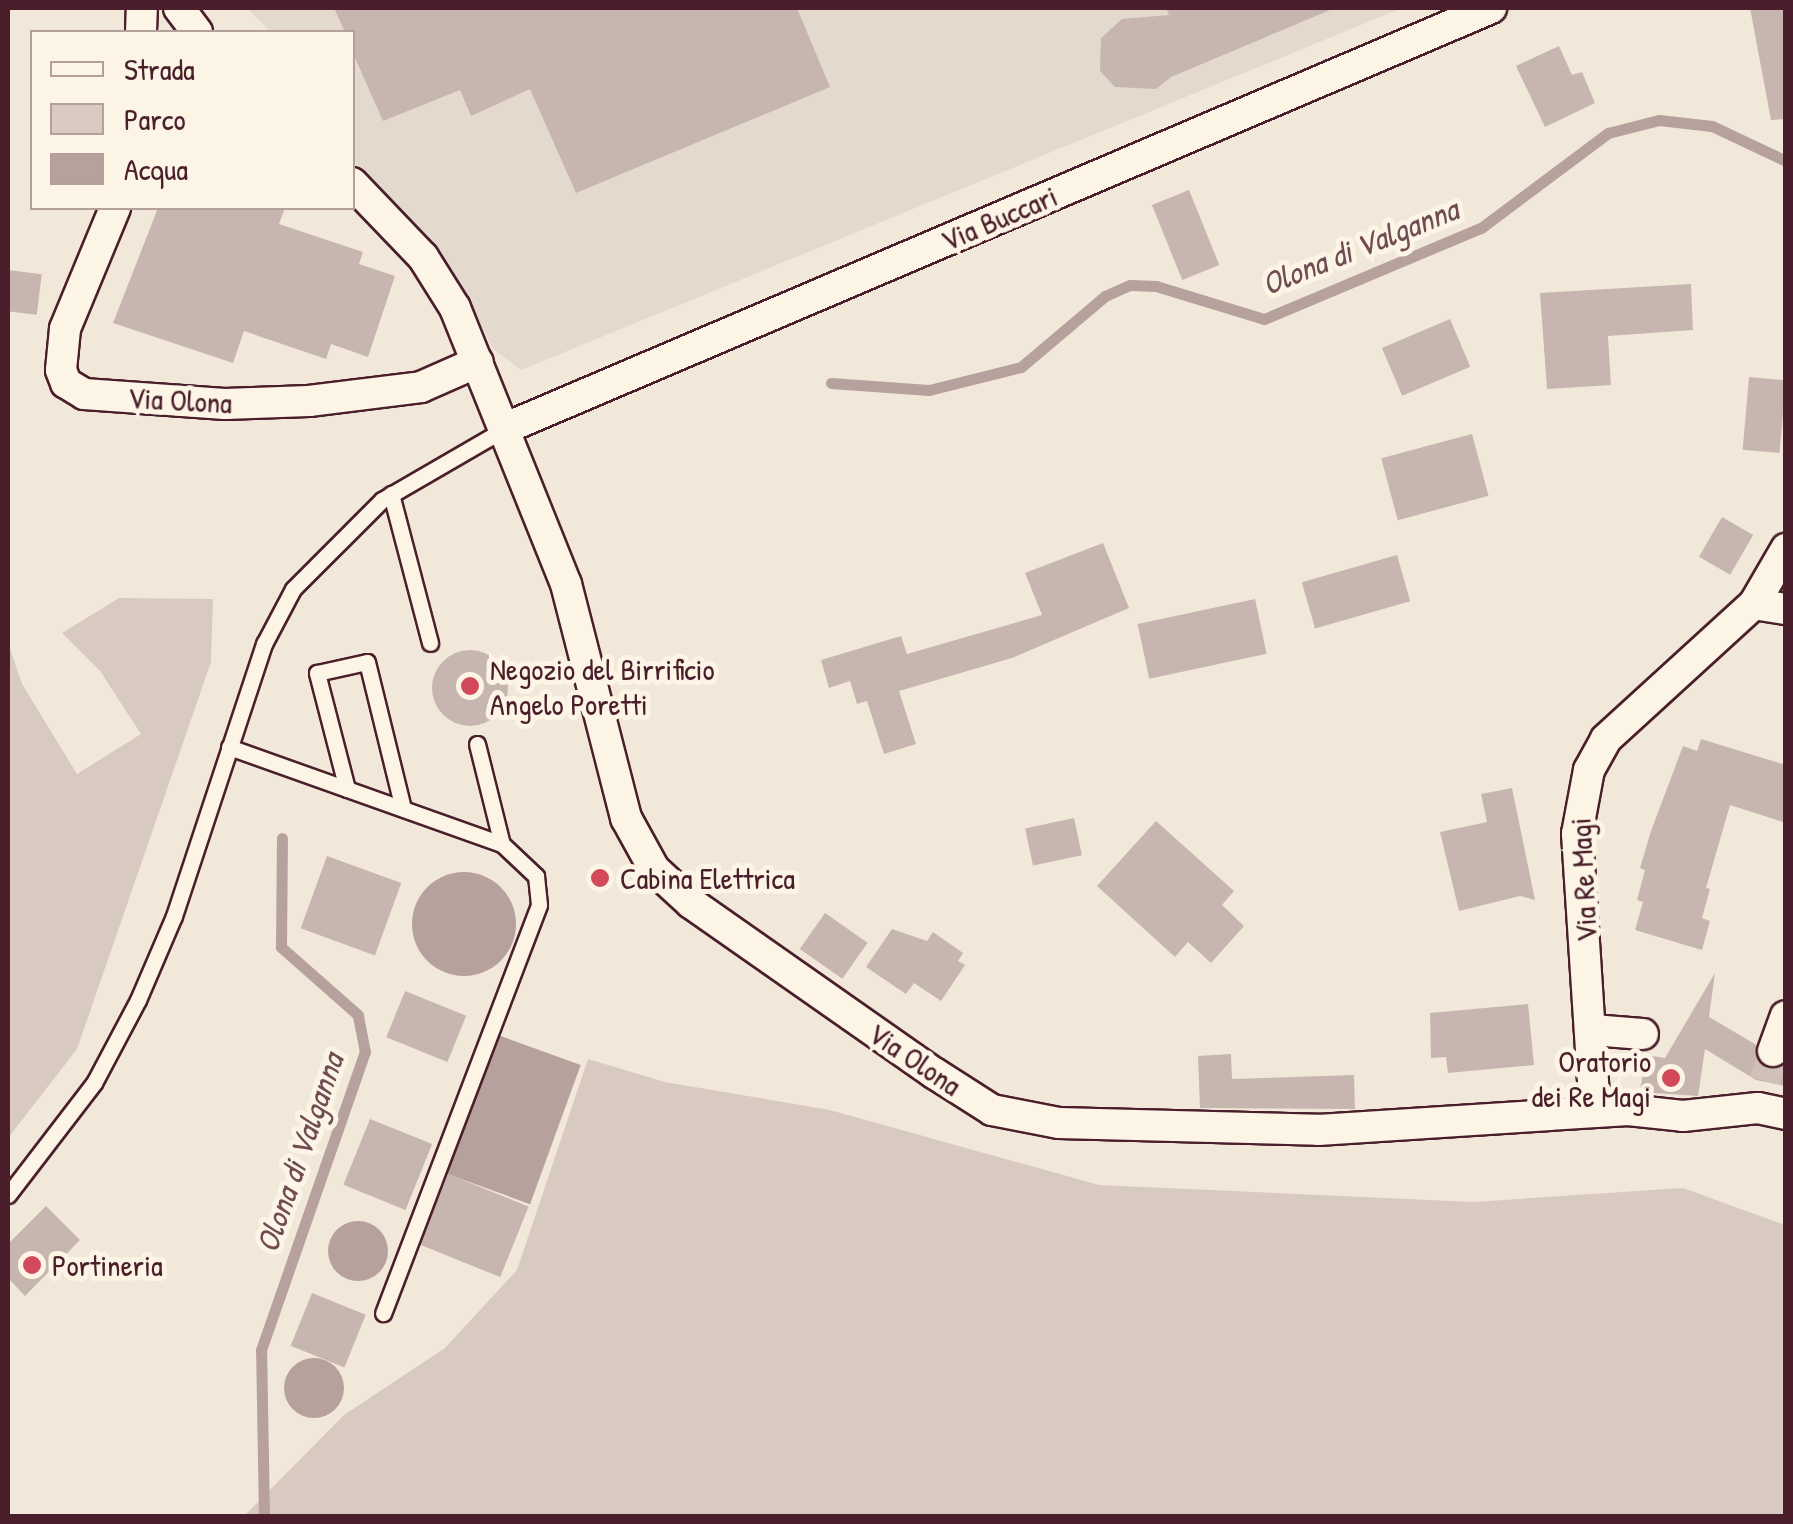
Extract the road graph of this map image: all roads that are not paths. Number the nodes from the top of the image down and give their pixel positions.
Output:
1 (179, 8) edge
2 (1491, 8) edge
3 (196, 30) edge
4 (355, 186) edge
5 (114, 210) edge
6 (478, 362) junction
7 (506, 428) junction
8 (390, 494) junction
9 (1786, 549) edge
10 (1754, 604) junction
11 (1786, 609) edge
12 (430, 643) dead end
13 (477, 744) dead end
14 (229, 747) junction
15 (346, 789) junction
16 (403, 810) junction
17 (502, 844) junction
18 (1786, 1016) edge
19 (1592, 1030) junction
20 (1643, 1034) dead end
21 (1773, 1050) tunnel mouth
22 (1770, 1101) edge
23 (1595, 1112) junction
24 (8, 1195) edge
25 (384, 1313) dead end

1 - 3 street
2 - 7 street, Via Buccari
4 - 6 street, Via Olona
5 - 6 street, Via Olona
6 - 7 street, Via Olona
7 - 8 lane
7 - 23 street, Via Olona
8 - 12 lane
8 - 14 lane
9 - 10 street, Via Re Magi
10 - 11 street
10 - 19 street, Via Re Magi
13 - 17 lane
14 - 15 lane
14 - 24 lane
15 - 16 lane
15 - 16 lane
16 - 17 lane
17 - 25 lane
18 - 21 street
19 - 20 street
19 - 23 street, Via Re Magi
22 - 23 street, Via Olona

